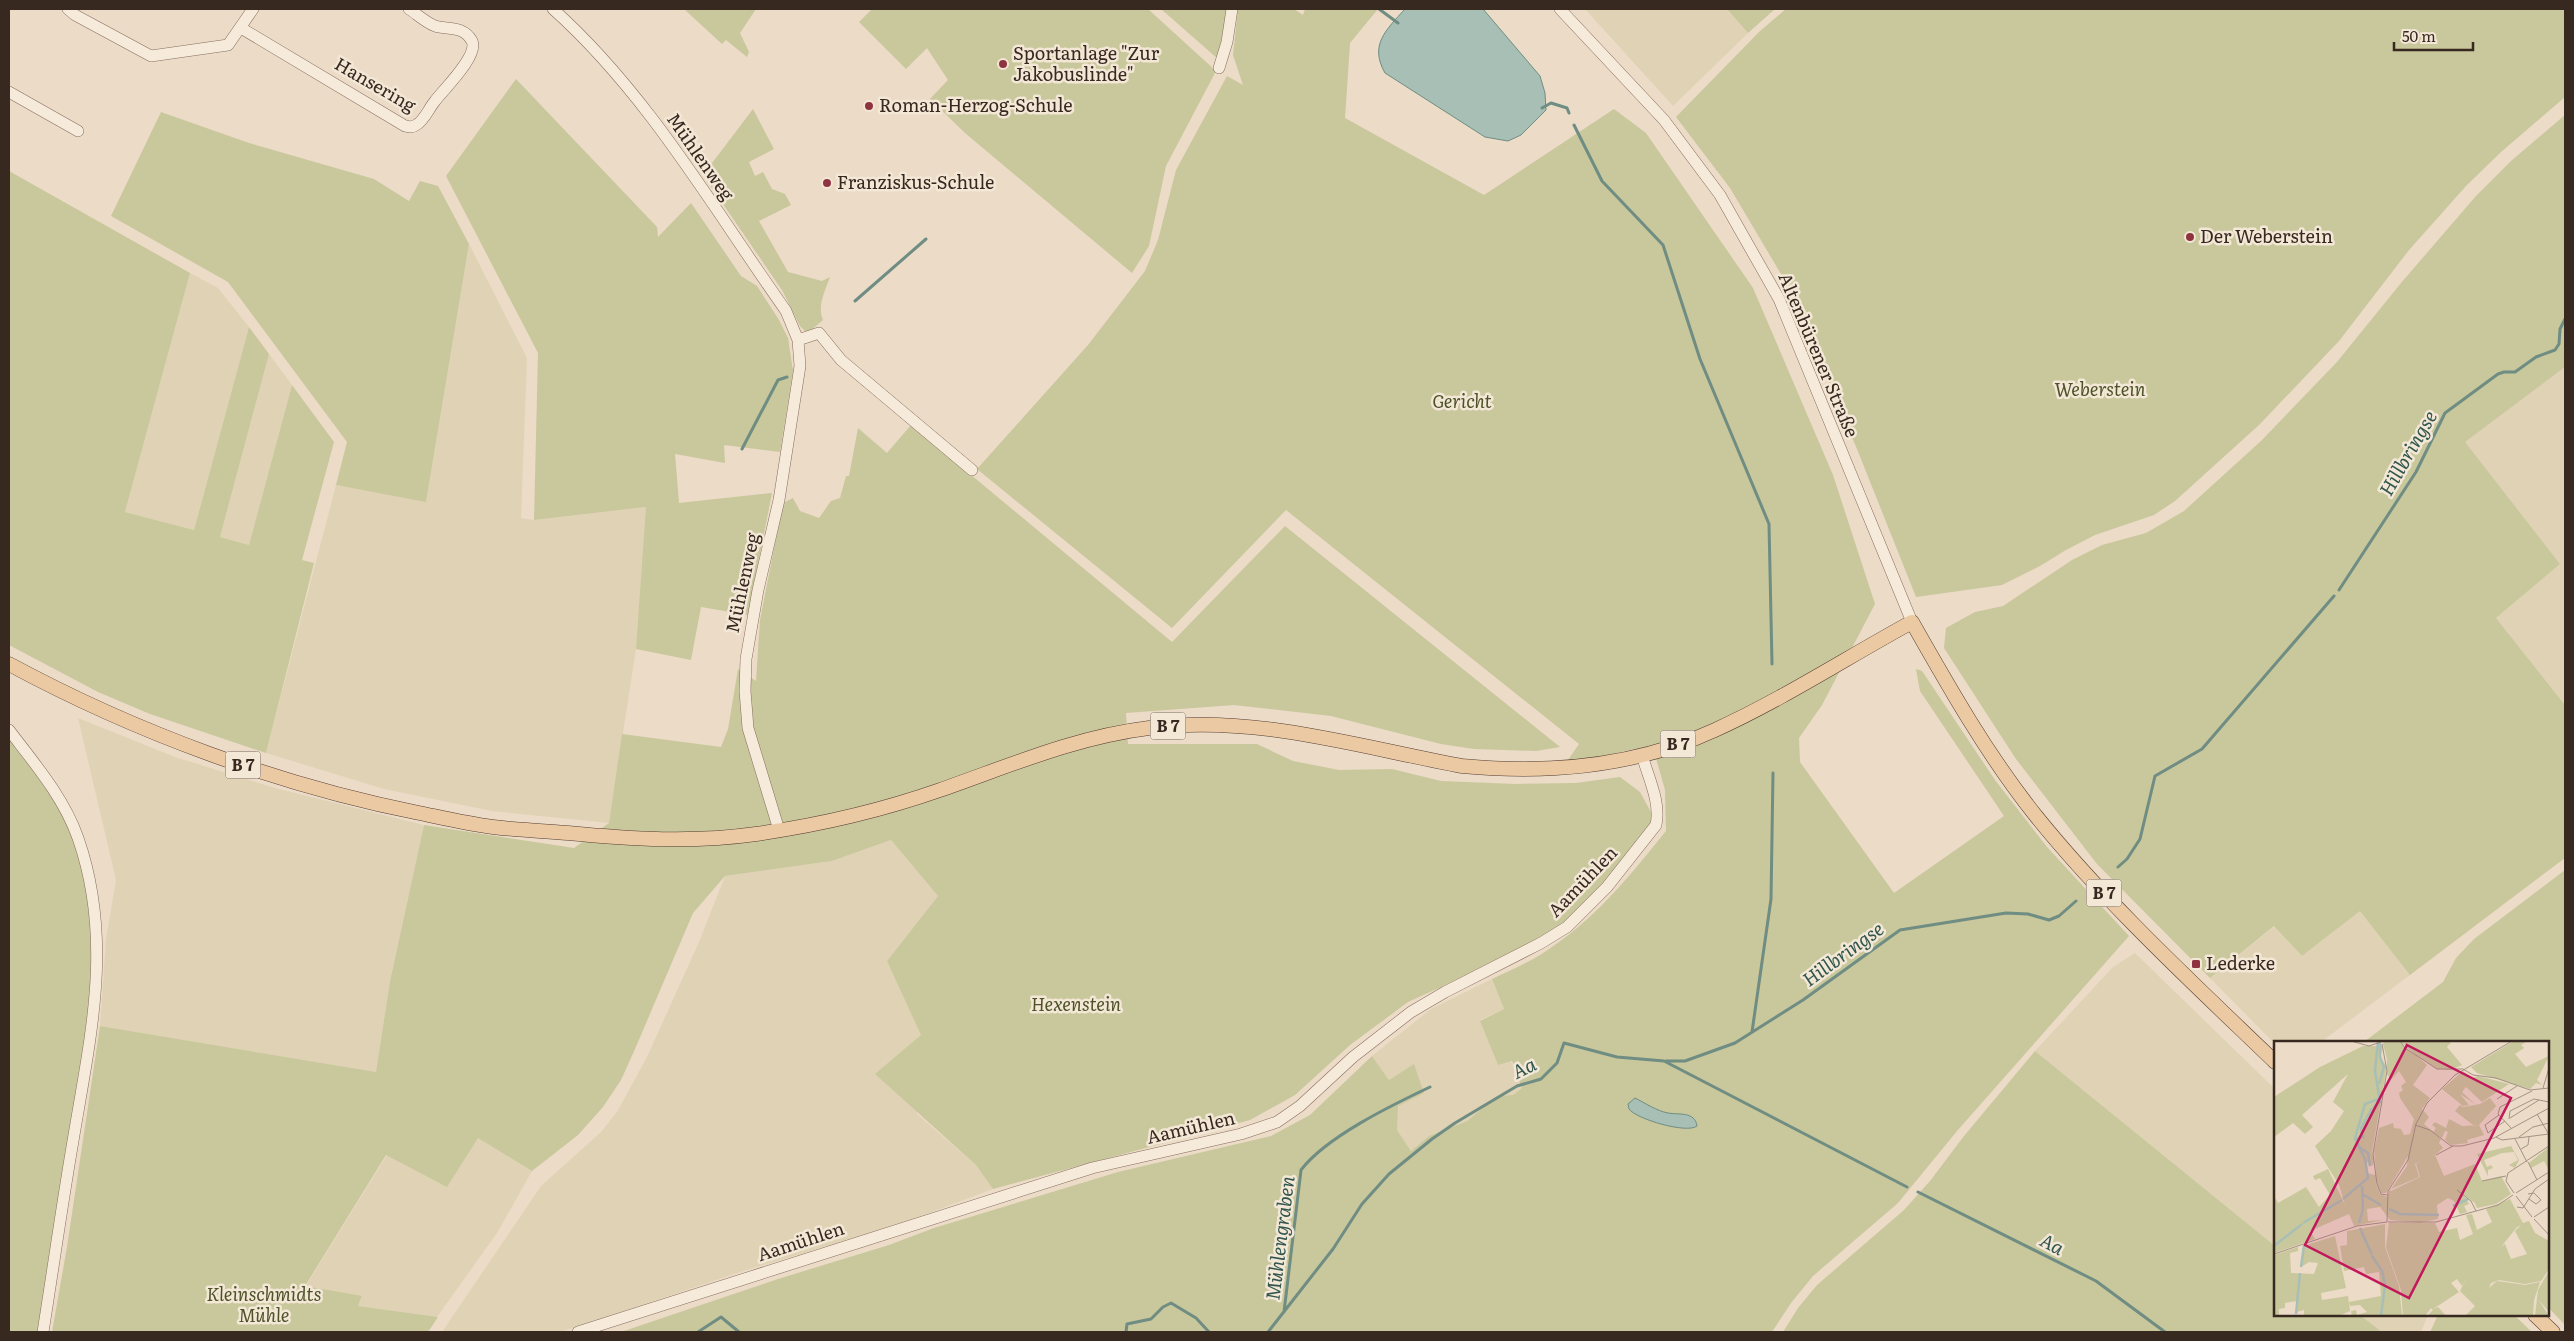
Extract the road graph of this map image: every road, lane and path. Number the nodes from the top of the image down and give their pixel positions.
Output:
1 (68, 9) edge
2 (253, 9) edge
3 (409, 9) edge
4 (553, 9) edge
5 (1232, 9) edge
6 (1560, 9) edge
7 (241, 28) junction
8 (1219, 68) dead end
9 (9, 92) edge
10 (78, 131) dead end
11 (798, 340) junction
12 (972, 470) dead end
13 (1912, 622) junction
14 (9, 664) edge
15 (9, 730) edge
16 (1642, 755) junction
17 (778, 830) junction
18 (2274, 1061) edge
19 (2535, 1316) edge
20 (43, 1332) edge
21 (578, 1332) edge
22 (2552, 1332) edge

1 - 7 street
2 - 7 street
3 - 7 street, Hansering
4 - 11 street, Mühlenweg
5 - 8 street
6 - 13 street, Altenbürener Straße
9 - 10 street
11 - 12 street
11 - 17 street, Mühlenweg
13 - 16 main road, B 7
13 - 18 main road, B 7
14 - 17 main road, B 7
15 - 20 street
16 - 17 main road, B 7
16 - 21 street, Aamühlen
19 - 22 main road

